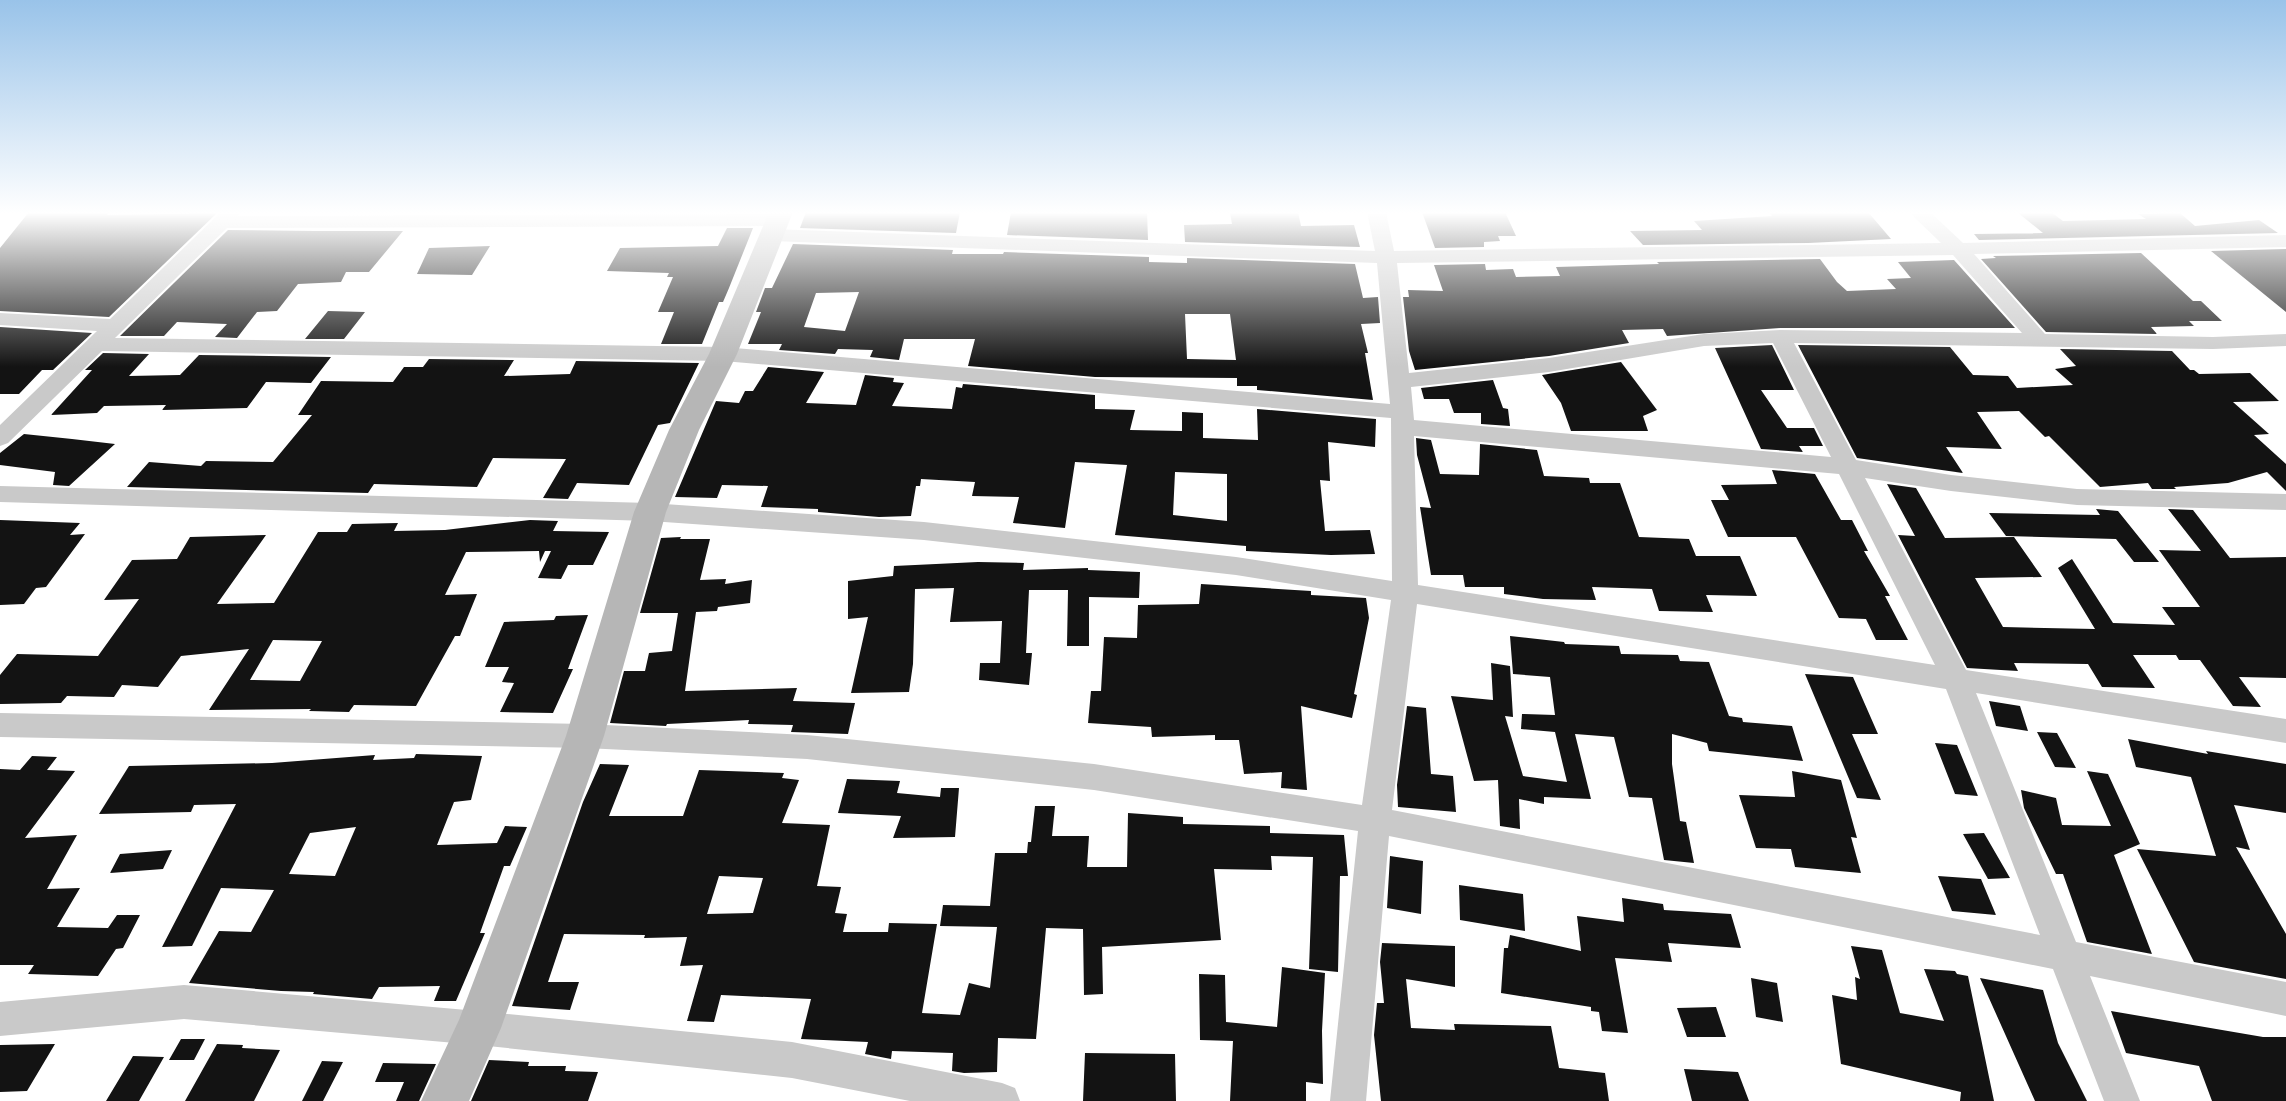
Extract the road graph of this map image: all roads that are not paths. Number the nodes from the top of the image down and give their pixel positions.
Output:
1 (180, 263) edge
2 (761, 263) edge
3 (1387, 263) edge
4 (1971, 263) edge
5 (0, 319) edge
6 (115, 326) junction
7 (1780, 336) junction
8 (2039, 340) junction
9 (2286, 340) edge
10 (96, 344) junction
11 (723, 354) junction
12 (1399, 381) junction
13 (1402, 419) junction
14 (0, 438) edge
15 (1849, 467) junction
16 (0, 494) edge
17 (2286, 502) edge
18 (650, 512) junction
19 (1405, 594) junction
20 (1956, 678) junction
21 (0, 725) edge
22 (2286, 731) edge
23 (585, 736) junction
24 (1375, 820) junction
25 (2064, 955) junction
26 (2286, 999) edge
27 (0, 1019) edge
28 (478, 1028) junction
29 (445, 1101) edge
30 (1002, 1101) edge
31 (1348, 1101) edge
32 (2122, 1101) edge

1 - 6 street
2 - 11 street
3 - 12 street
4 - 8 street
5 - 6 street
6 - 10 street
7 - 8 street
7 - 12 street
7 - 15 street
8 - 9 street
10 - 11 street
10 - 14 street
11 - 13 street
11 - 18 street
12 - 13 street
13 - 15 street
13 - 19 street
15 - 17 street
15 - 20 street
16 - 18 street
18 - 19 street
18 - 23 street
19 - 20 street
19 - 24 street
20 - 22 street
20 - 25 street
21 - 23 street
23 - 24 street
23 - 28 street
24 - 25 street
24 - 31 street
25 - 26 street
25 - 32 street
27 - 28 street
28 - 29 street
28 - 30 street

